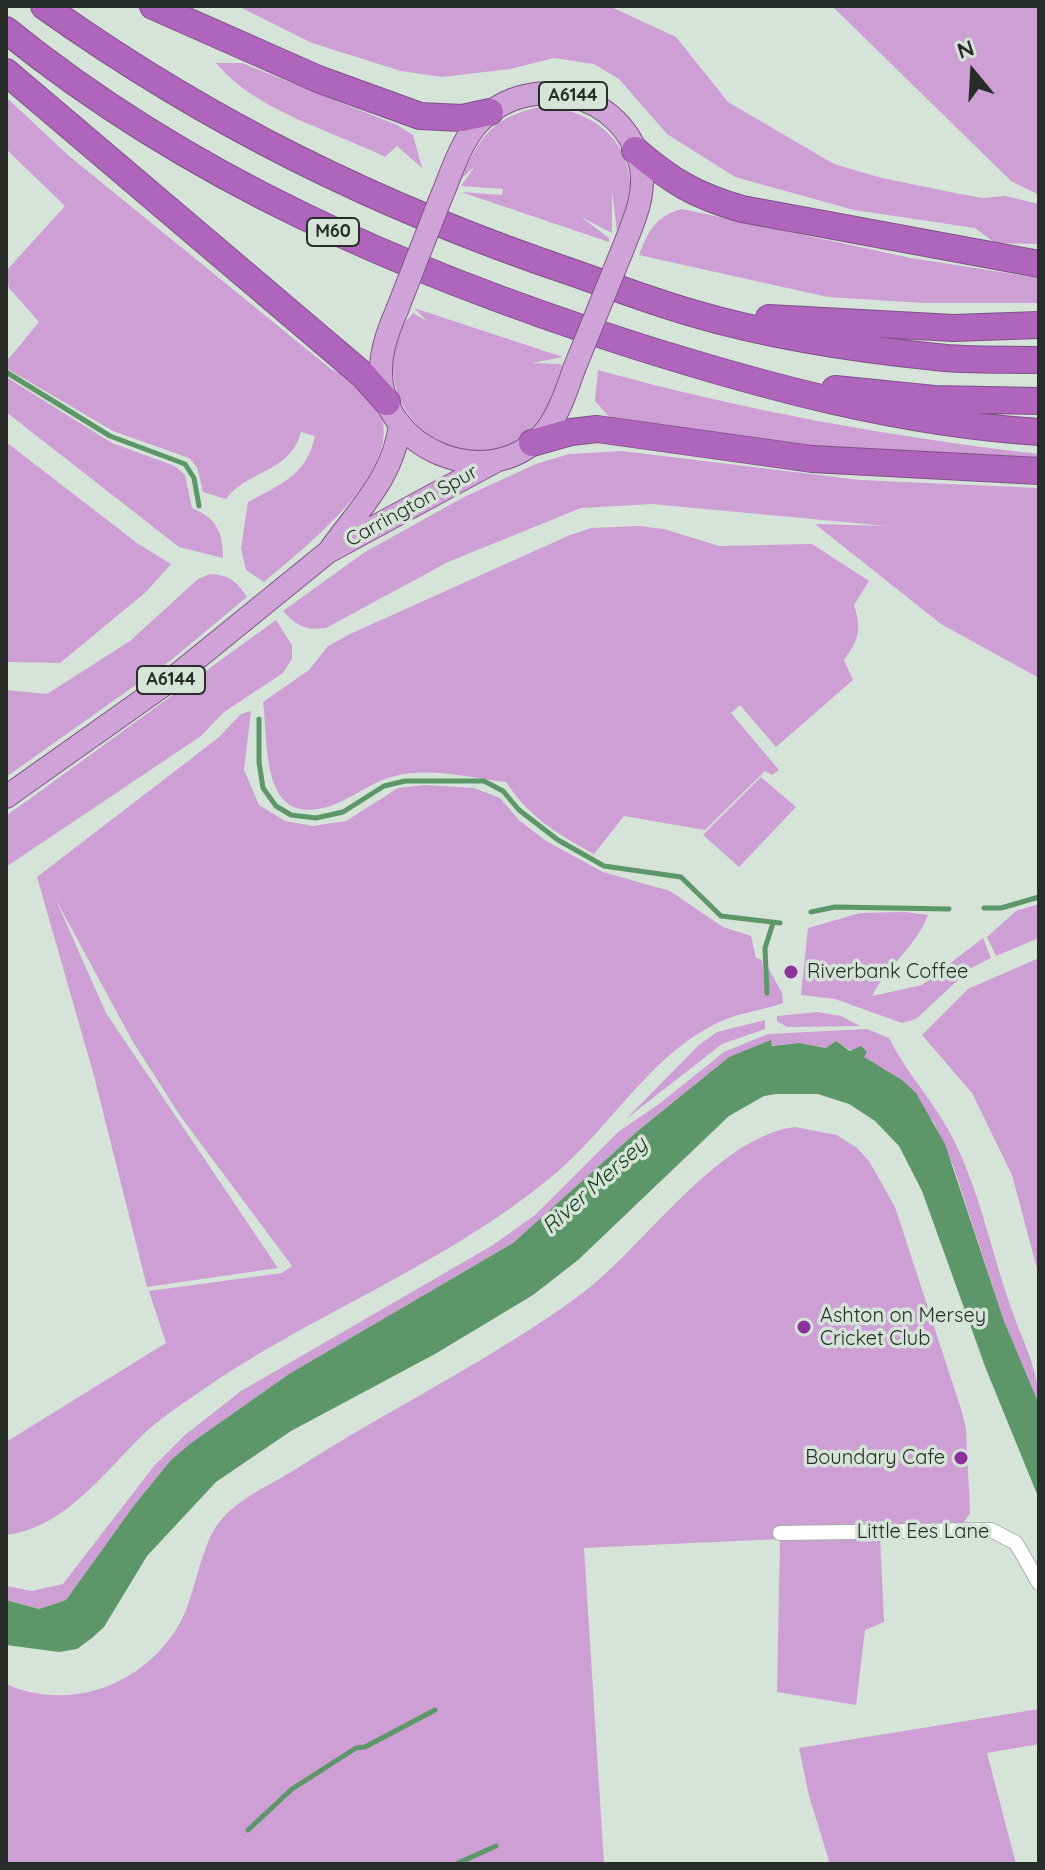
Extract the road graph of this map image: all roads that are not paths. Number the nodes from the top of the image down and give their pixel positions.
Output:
1 (44, 6) edge
2 (153, 6) edge
3 (6, 30) edge
4 (6, 72) edge
5 (490, 112) junction
6 (635, 150) junction
7 (1039, 264) edge
8 (694, 314) junction
9 (1039, 325) edge
10 (1039, 360) edge
11 (695, 364) junction
12 (1039, 401) edge
13 (393, 413) junction
14 (1039, 432) edge
15 (532, 443) junction
16 (496, 461) junction
17 (1039, 471) edge
18 (328, 552) junction
19 (6, 797) edge
20 (780, 1533) dead end
21 (1039, 1583) edge

1 - 8 highway, M60
2 - 5 highway
3 - 11 highway, M60
4 - 13 highway
5 - 6 main road, A6144
5 - 13 main road, A6144, bridge
6 - 7 highway
6 - 15 main road, A6144, bridge
8 - 9 highway, M60
8 - 10 highway, M60
11 - 12 highway, M60
11 - 14 highway, M60
13 - 16 main road, A6144
13 - 18 main road, Carrington Spur / A6144
15 - 16 main road, A6144
15 - 17 highway
16 - 18 main road, Carrington Spur / A6144
18 - 19 main road, Carrington Spur / A6144
20 - 21 street, Little Ees Lane

